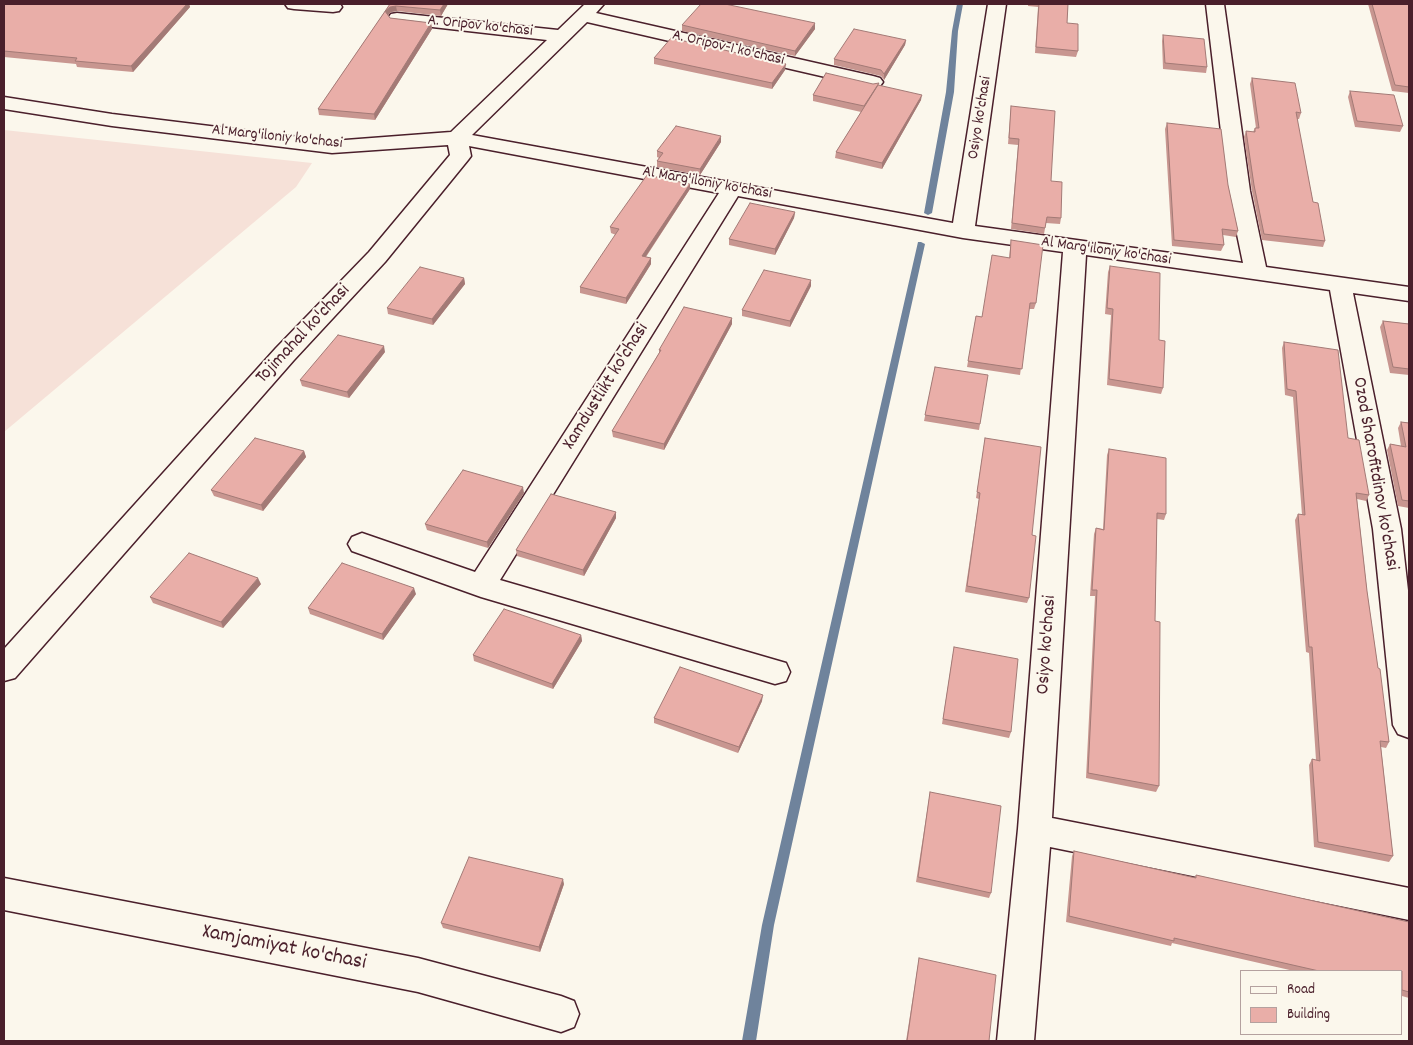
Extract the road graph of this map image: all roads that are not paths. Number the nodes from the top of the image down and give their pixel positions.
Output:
1 (294, 4) edge
2 (997, 4) edge
3 (1215, 4) edge
4 (333, 7) dead end
5 (589, 10) edge
6 (397, 18) edge
7 (562, 36) junction
8 (873, 82) edge
9 (4, 103) edge
10 (457, 138) junction
11 (732, 189) junction
12 (963, 231) junction
13 (1075, 248) junction
14 (1256, 273) junction
15 (1340, 284) junction
16 (1409, 294) edge
17 (362, 544) dead end
18 (481, 586) junction
19 (4, 669) edge
20 (775, 672) dead end
21 (1409, 724) edge
22 (1035, 829) junction
23 (4, 894) edge
24 (1409, 904) edge
25 (561, 1014) dead end
26 (1015, 1041) edge

1 - 4 street
2 - 12 street, Osiyo ko'chasi
3 - 14 street
5 - 7 street
5 - 8 street, A. Oripov-1 ko'chasi
6 - 7 street, A. Oripov ko'chasi
7 - 10 street
9 - 10 street, Al Marg'iloniy ko'chasi
10 - 11 street, Al Marg'iloniy ko'chasi
10 - 19 street, Tojimahal ko'chasi
11 - 12 street, Al Marg'iloniy ko'chasi
11 - 18 street, Xamdustlikt ko'chasi
12 - 13 street, Al Marg'iloniy ko'chasi
13 - 14 street, Al Marg'iloniy ko'chasi
13 - 22 street, Osiyo ko'chasi
14 - 15 street, Al Marg'iloniy ko'chasi
15 - 16 street, Al Marg'iloniy ko'chasi
15 - 21 street, Ozod Sharofitdinov ko'chasi
17 - 18 street
18 - 20 street
22 - 24 street
22 - 26 street, Osiyo ko'chasi
23 - 25 street, Xamjamiyat ko'chasi

